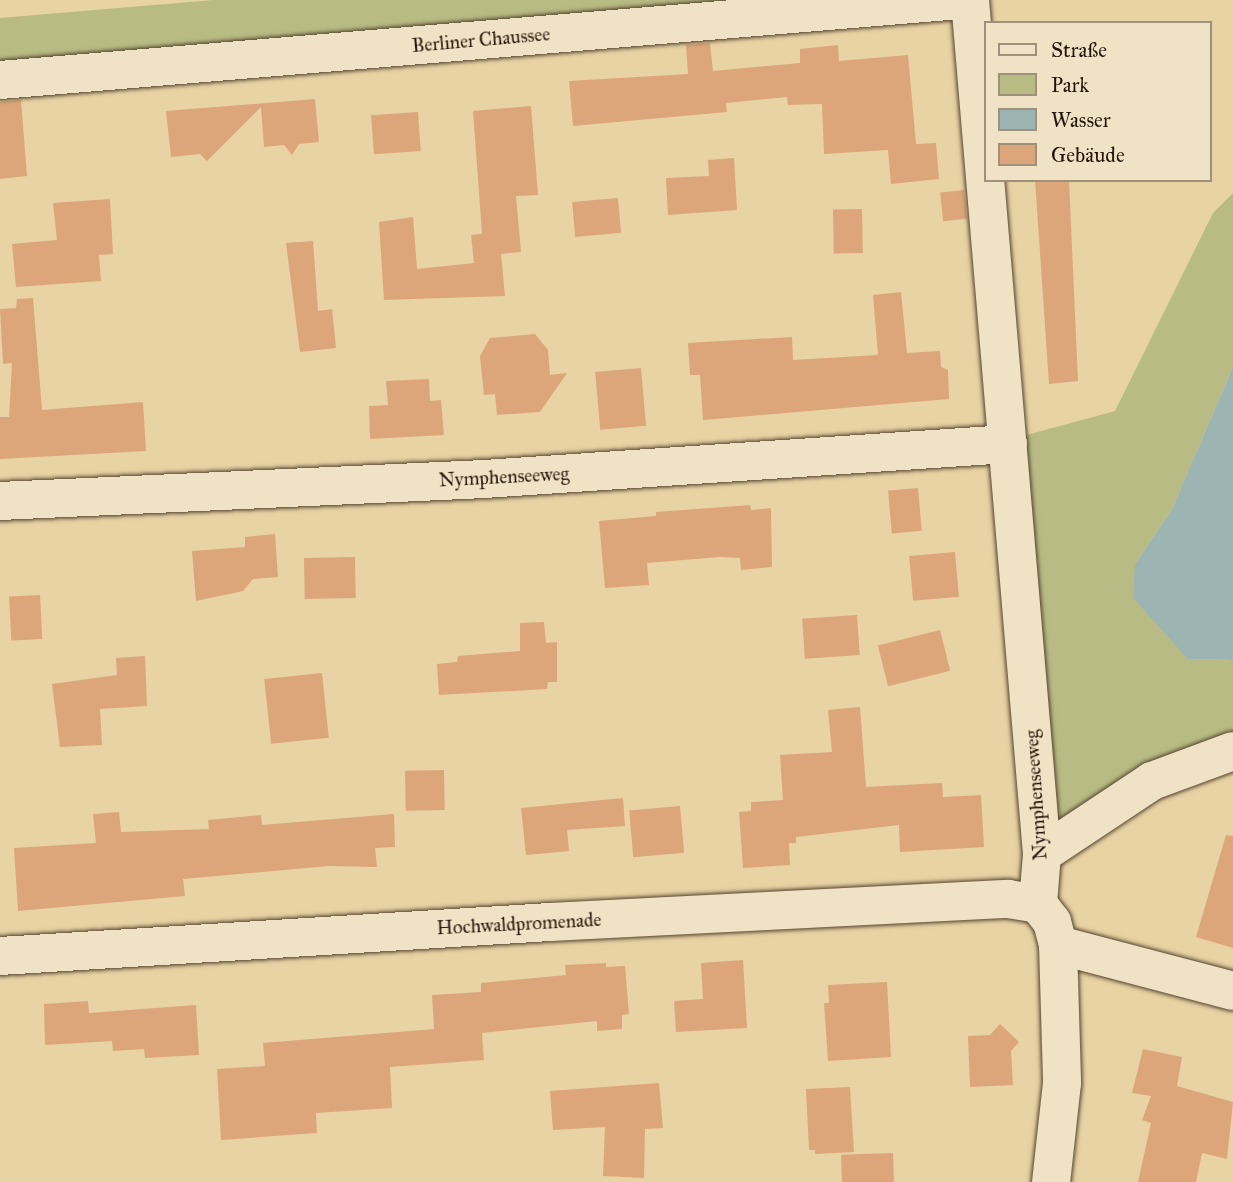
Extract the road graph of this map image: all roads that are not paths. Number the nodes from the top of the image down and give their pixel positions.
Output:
1 (961, 0) edge
2 (970, 0) edge
3 (0, 80) edge
4 (984, 164) edge
5 (986, 182) edge
6 (1008, 444) junction
7 (0, 501) edge
8 (1233, 751) edge
9 (1042, 854) junction
10 (1038, 904) junction
11 (1058, 945) junction
12 (0, 956) edge
13 (1233, 991) edge
14 (1051, 1182) edge

1 - 3 street, Berliner Chaussee
2 - 4 street, Nymphenseeweg
5 - 6 street, Nymphenseeweg
6 - 7 street, Nymphenseeweg
6 - 9 street, Nymphenseeweg
8 - 9 street
9 - 10 street, Nymphenseeweg
10 - 11 street
10 - 12 street, Hochwaldpromenade
11 - 13 street
11 - 14 street

